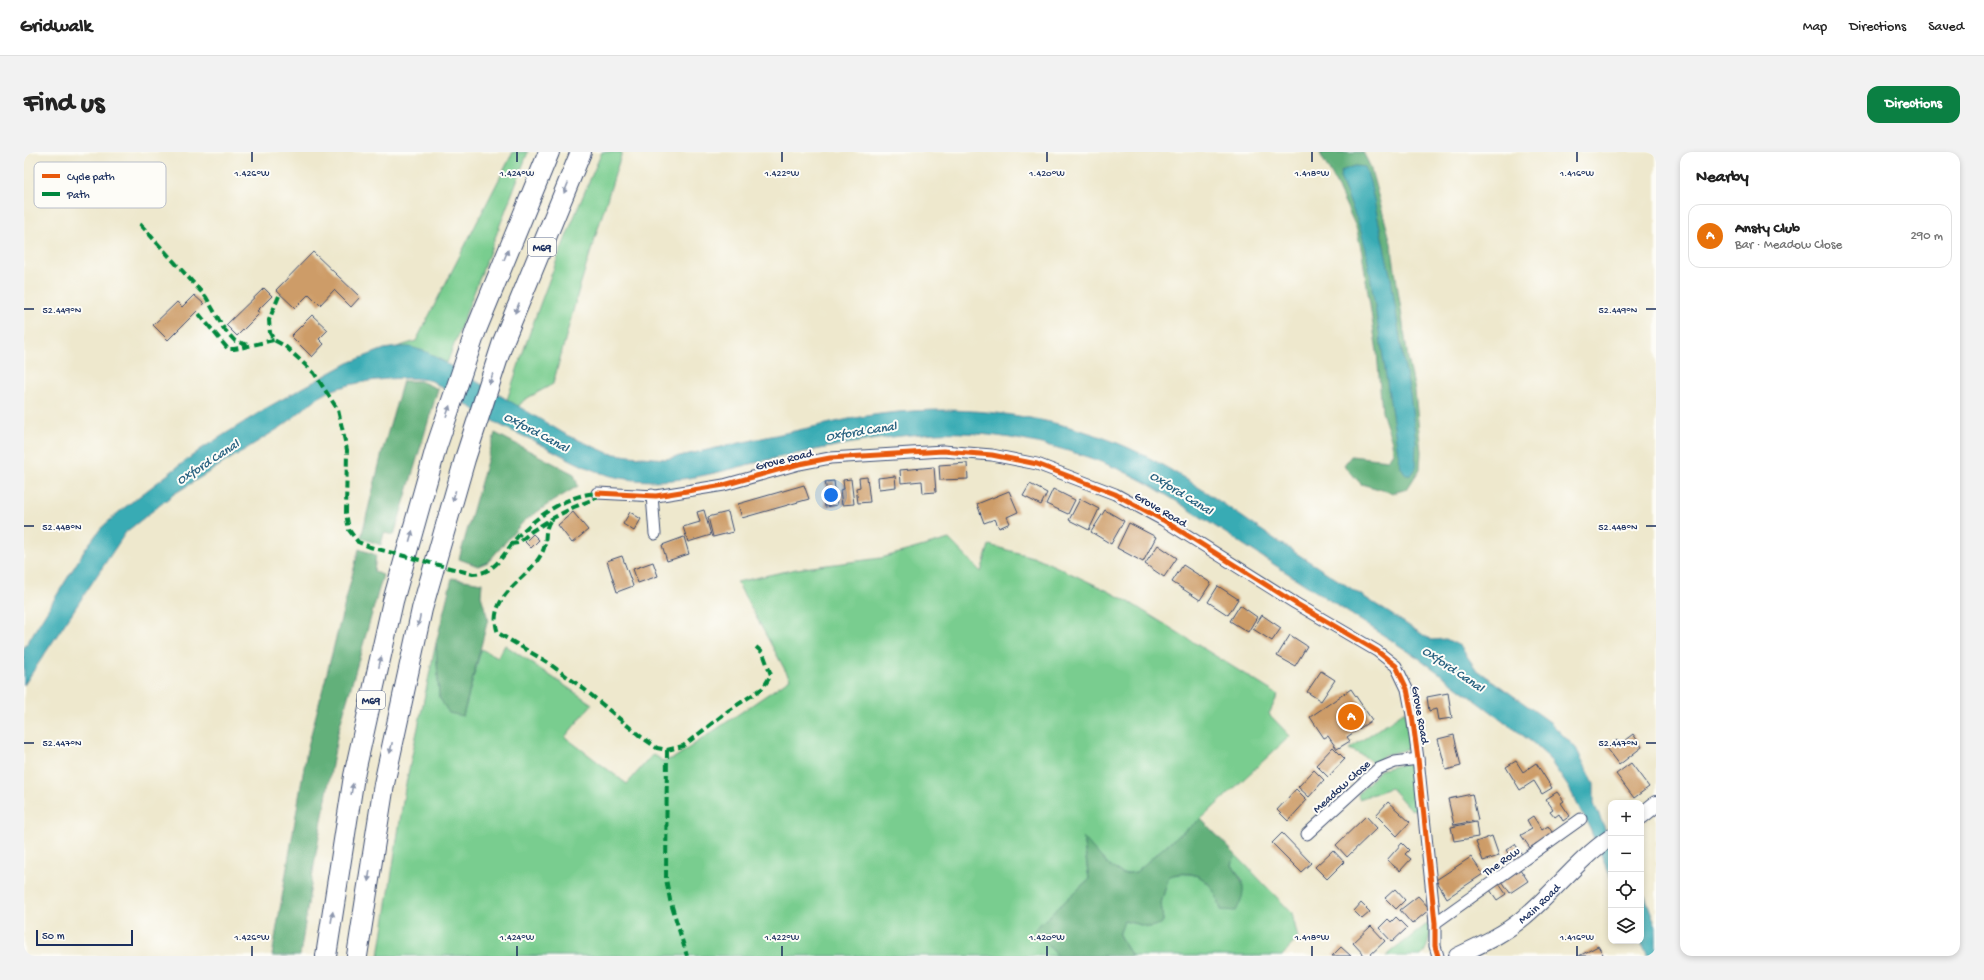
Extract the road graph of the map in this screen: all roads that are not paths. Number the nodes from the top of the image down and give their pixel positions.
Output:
1 (549, 152) edge
2 (581, 152) edge
3 (597, 493) dead end
4 (652, 495) junction
5 (655, 534) dead end
6 (1418, 759) junction
7 (1656, 804) edge
8 (1644, 814) edge
9 (1581, 819) dead end
10 (1307, 834) dead end
11 (1608, 839) edge
12 (1435, 923) junction
13 (326, 956) edge
14 (357, 956) edge
15 (1438, 956) edge
16 (1457, 956) edge

13 -> 1 highway, M69
2 -> 14 highway, M69
3 - 4 street, Grove Road
4 - 5 street
4 - 6 street, Grove Road
6 - 10 street, Meadow Close
6 - 12 street, Grove Road
7 - 8 main road
9 - 12 street, The Row
11 - 16 main road, Main Road
12 - 15 street, Grove Road

